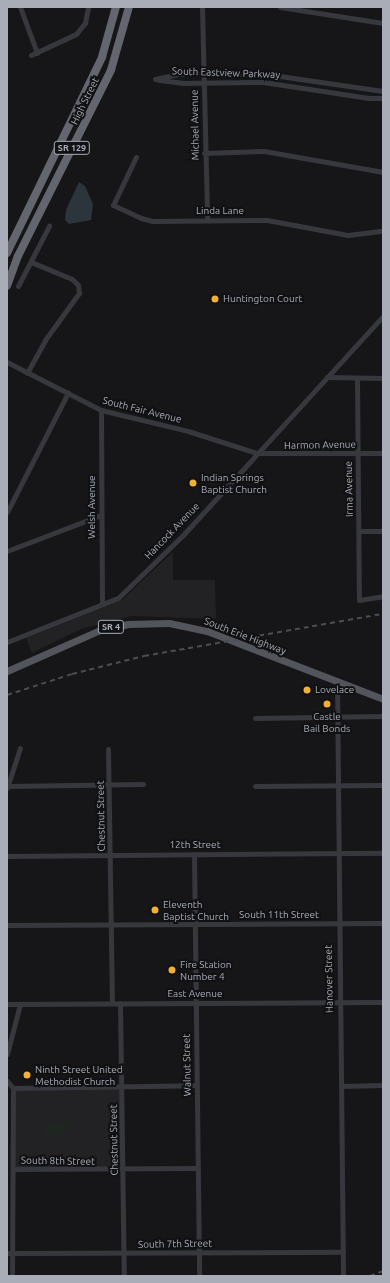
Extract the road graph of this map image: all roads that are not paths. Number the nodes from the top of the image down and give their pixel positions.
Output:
1 (20, 7) edge
2 (88, 7) edge
3 (116, 7) edge
4 (129, 7) edge
5 (202, 7) edge
6 (280, 7) edge
7 (383, 23) edge
8 (38, 52) junction
9 (31, 55) dead end
10 (203, 74) junction
11 (203, 81) junction
12 (383, 91) edge
13 (383, 98) edge
14 (204, 153) junction
15 (136, 156) dead end
16 (383, 172) edge
17 (207, 219) junction
18 (49, 226) dead end
19 (383, 231) edge
20 (7, 253) edge
21 (31, 262) junction
22 (7, 286) edge
23 (18, 286) dead end
24 (383, 316) edge
25 (7, 362) edge
26 (27, 372) junction
27 (327, 377) junction
28 (357, 378) junction
29 (383, 378) edge
30 (68, 393) junction
31 (101, 410) junction
32 (256, 453) junction
33 (358, 454) junction
34 (383, 454) edge
35 (7, 512) edge
36 (101, 515) junction
37 (359, 531) junction
38 (383, 531) edge
39 (7, 551) edge
40 (383, 596) edge
41 (102, 604) junction
42 (7, 642) edge
43 (7, 671) edge
44 (336, 682) junction
45 (383, 699) edge
46 (383, 716) edge
47 (336, 717) junction
48 (255, 718) dead end
49 (20, 748) dead end
50 (108, 749) dead end
51 (143, 784) dead end
52 (109, 785) junction
53 (383, 785) edge
54 (255, 786) dead end
55 (337, 786) junction
56 (7, 787) edge
57 (338, 853) junction
58 (383, 853) edge
59 (110, 854) junction
60 (194, 854) junction
61 (7, 856) edge
62 (338, 924) junction
63 (383, 924) edge
64 (7, 925) edge
65 (111, 925) junction
66 (194, 925) junction
67 (195, 1002) junction
68 (383, 1002) edge
69 (112, 1003) junction
70 (120, 1003) junction
71 (7, 1004) edge
72 (20, 1004) junction
73 (338, 1004) junction
74 (7, 1054) edge
75 (7, 1081) edge
76 (196, 1085) junction
77 (121, 1086) junction
78 (341, 1086) junction
79 (383, 1086) edge
80 (13, 1088) junction
81 (7, 1158) edge
82 (13, 1160) junction
83 (198, 1168) junction
84 (13, 1169) junction
85 (124, 1170) junction
86 (199, 1252) junction
87 (343, 1252) junction
88 (9, 1253) edge
89 (124, 1253) junction
90 (12, 1276) edge
91 (124, 1276) edge
92 (199, 1276) edge
93 (343, 1276) edge

1 - 8 street
2 - 8 street
3 - 20 highway, High Street / SR 129
4 - 22 highway, High Street / SR 129
5 - 10 street, Michael Avenue
6 - 7 street
8 - 9 street
10 - 11 street, Michael Avenue
10 - 11 street, South Eastview Parkway
10 - 12 street, South Eastview Parkway
11 - 13 street, South Eastview Parkway
11 - 14 street, Michael Avenue
14 - 16 street
14 - 17 street, Michael Avenue
15 - 17 street, Linda Lane
17 - 19 street, Linda Lane
18 - 21 street
21 - 23 street
21 - 26 street
24 - 27 street, Hancock Avenue
25 - 26 street, South Fair Avenue
26 - 30 street, South Fair Avenue
27 - 28 street
27 - 32 street, Hancock Avenue
28 - 29 street
28 - 33 street, Irma Avenue
30 - 31 street, South Fair Avenue
30 - 35 street
31 - 32 street, South Fair Avenue
31 - 36 street, Welsh Avenue
32 - 33 street, Harmon Avenue
32 - 41 street, Hancock Avenue
33 - 34 street, Harmon Avenue
33 - 37 street, Irma Avenue
36 - 39 street
36 - 41 street, Welsh Avenue
37 - 38 street
37 - 40 street, Irma Avenue
41 - 42 street, Hancock Avenue
43 - 44 main road, South Erie Highway / SR 4
44 - 45 main road, South Erie Highway / SR 4
44 - 47 street, Hanover Street
46 - 47 street
47 - 48 street
47 - 55 street, Hanover Street
49 - 56 street
50 - 52 street, Chestnut Street
51 - 52 street
52 - 56 street
52 - 59 street, Chestnut Street
53 - 55 street
54 - 55 street
55 - 57 street, Hanover Street
57 - 58 street, 12th Street
57 - 60 street, 12th Street
57 - 62 street, Hanover Street
59 - 60 street, 12th Street
59 - 61 street, 12th Street
59 - 65 street, Chestnut Street
60 - 66 street, Walnut Street
62 - 63 street, South 11th Street
62 - 66 street, South 11th Street
62 - 73 street, Hanover Street
64 - 65 street, South 11th Street
65 - 66 street, South 11th Street
65 - 69 street, Chestnut Street
66 - 67 street, Walnut Street
67 - 70 street, East Avenue
67 - 73 street, East Avenue
67 - 76 street, Walnut Street
68 - 73 street, East Avenue
69 - 70 street, East Avenue
69 - 72 street, East Avenue
70 - 77 street, Chestnut Street
71 - 72 street, East Avenue
72 - 74 street
73 - 78 street, Hanover Street
75 - 80 street
76 - 77 street
76 - 83 street, Walnut Street
77 - 80 street
77 - 85 street, Chestnut Street
78 - 79 street
78 - 87 street, Hanover Street
80 - 82 street
81 - 82 street, South 8th Street
82 - 84 street
83 - 85 street, South 8th Street
83 - 86 street, Walnut Street
84 - 85 street, South 8th Street
84 - 88 street
85 - 89 street, Chestnut Street
86 - 87 street, South 7th Street
86 - 89 street, South 7th Street
86 - 92 street, Walnut Street
87 - 93 street, Hanover Street
88 - 89 street, South 7th Street
88 - 90 street
89 - 91 street, Chestnut Street

